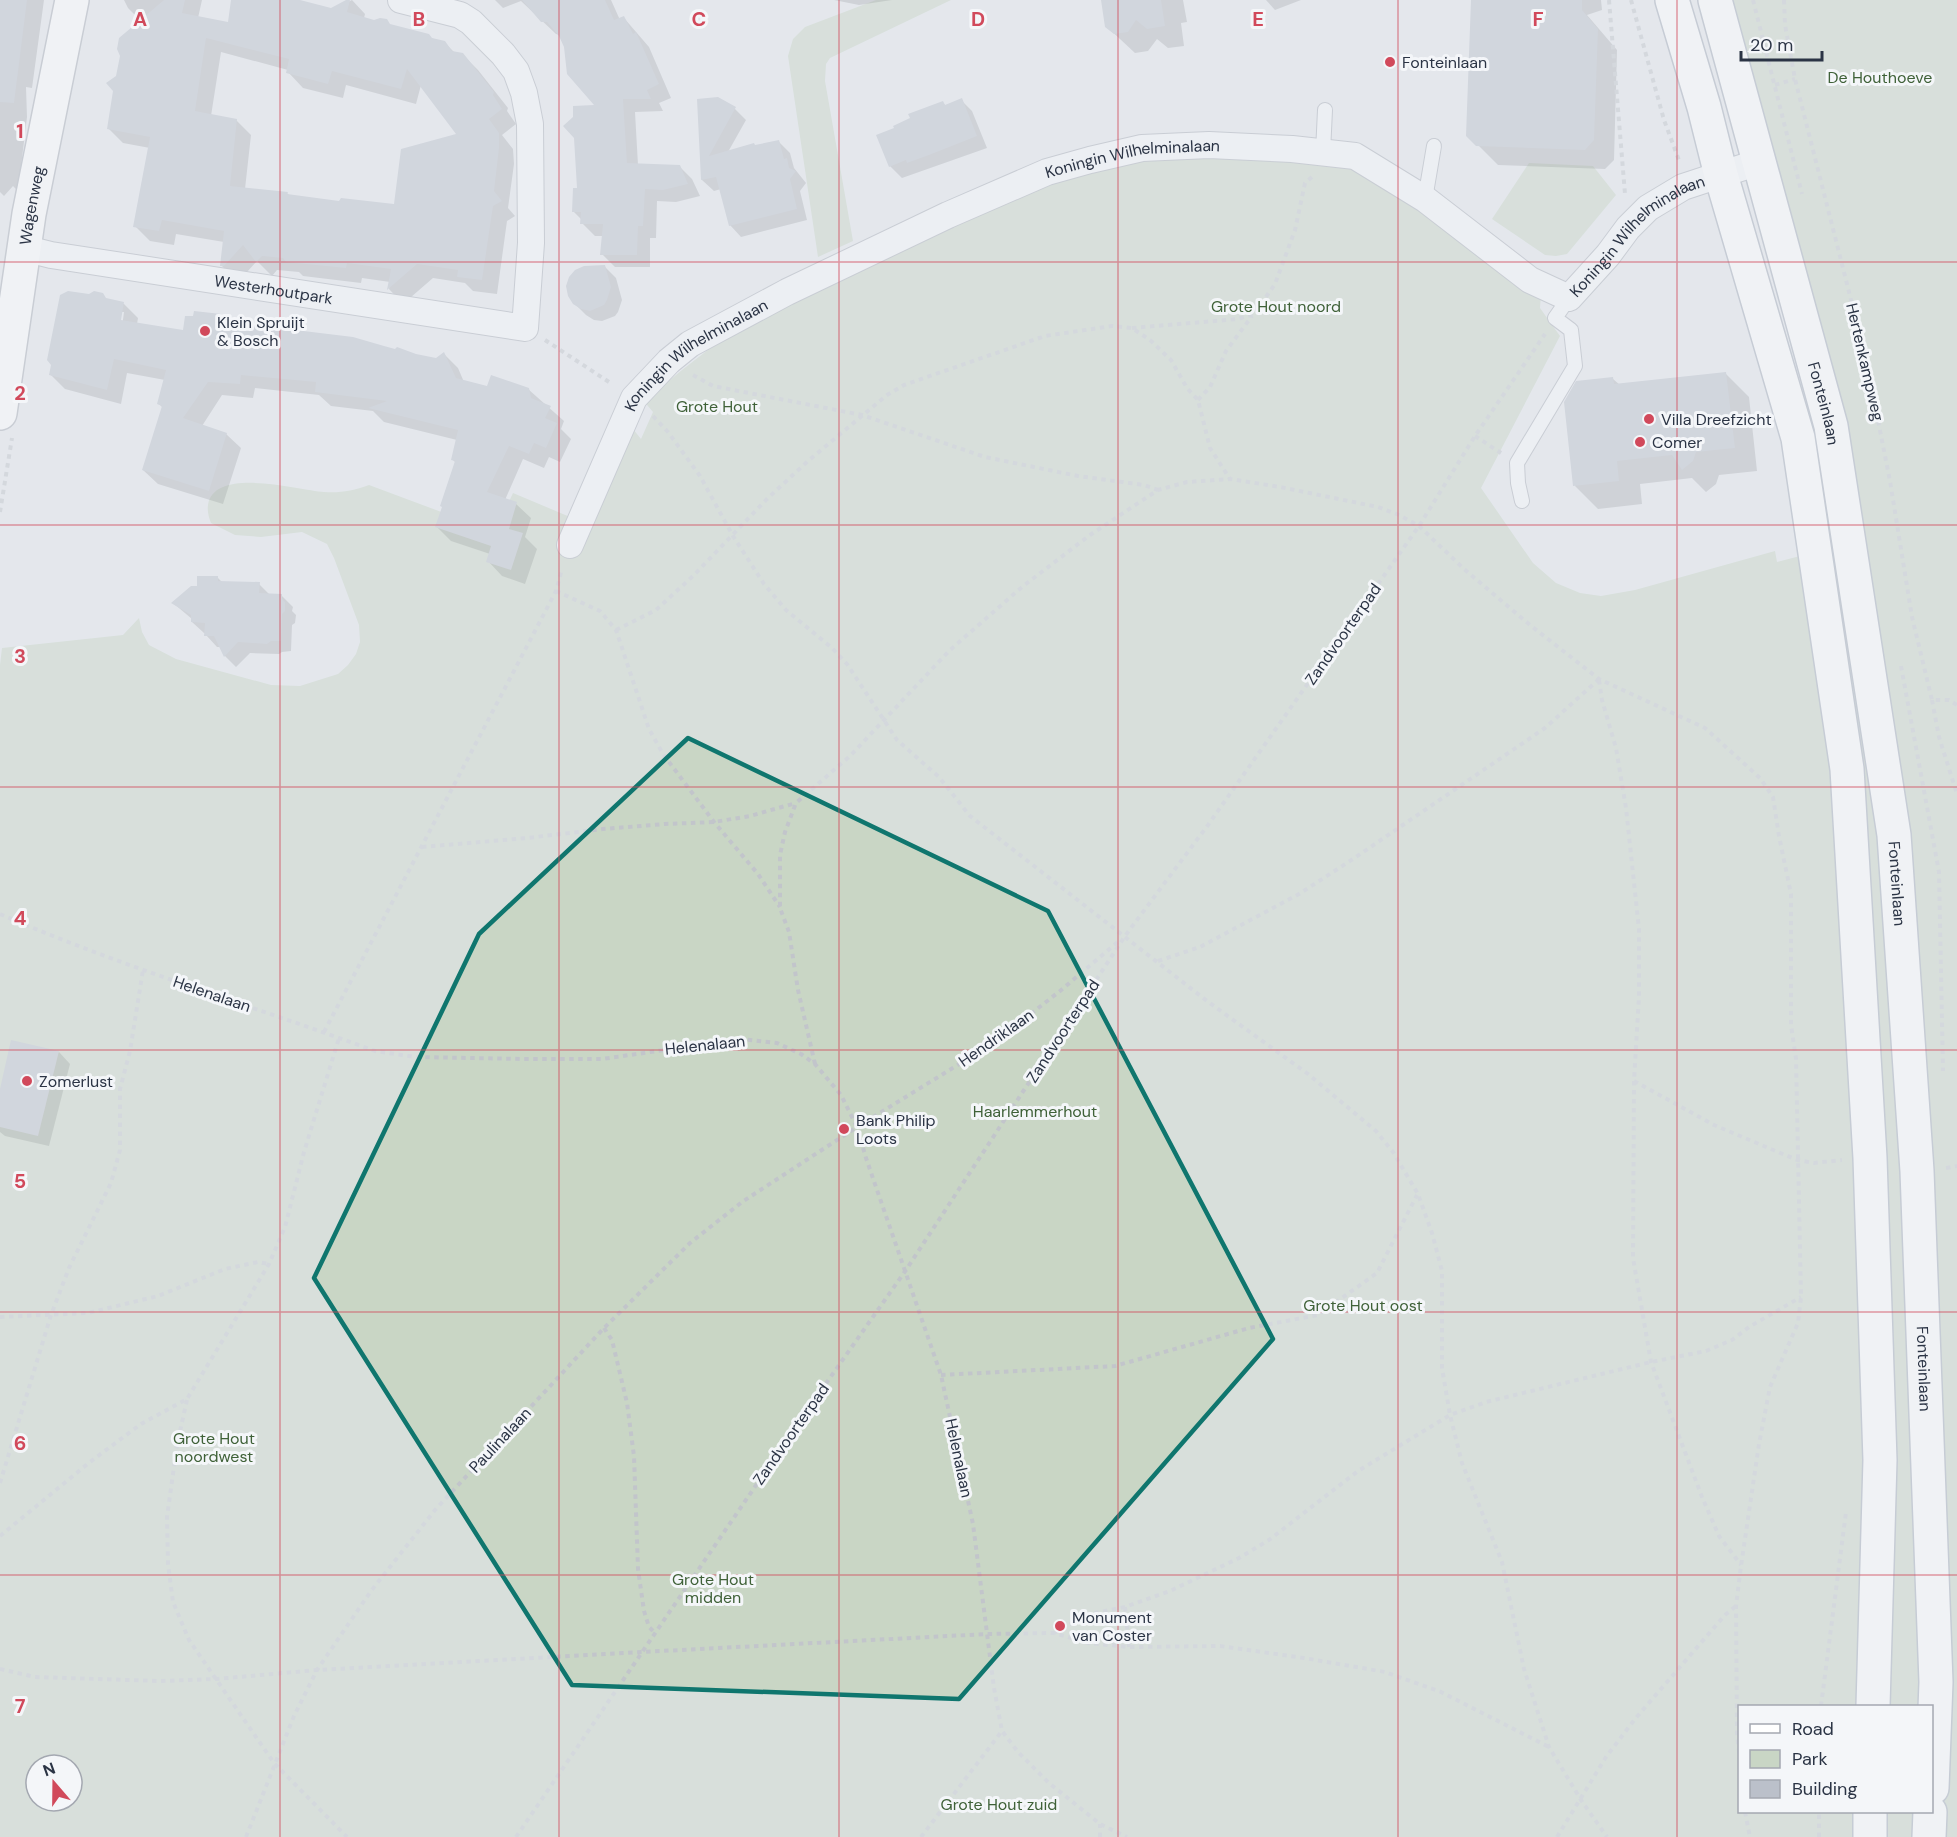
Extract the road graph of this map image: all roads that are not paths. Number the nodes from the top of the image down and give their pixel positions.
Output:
1 (72, 0) edge
2 (401, 0) edge
3 (1672, 0) edge
4 (1715, 0) edge
5 (1326, 110) dead end
6 (1434, 146) dead end
7 (1326, 153) junction
8 (1759, 162) junction
9 (1721, 175) junction
10 (1425, 199) junction
11 (11, 241) edge
12 (1562, 308) junction
13 (4, 365) edge
14 (0, 413) edge
15 (1522, 501) dead end
16 (570, 545) road end
17 (1873, 1705) edge
18 (1933, 1762) edge
19 (1870, 1813) edge
20 (1930, 1813) edge
21 (1870, 1837) edge
22 (1929, 1837) edge

1 - 11 main road, Wagenweg
2 - 11 street, Westerhoutpark
3 - 9 main road, Fonteinlaan
4 - 8 main road, Fonteinlaan
5 - 7 lane
6 - 10 lane
7 - 10 street, Koningin Wilhelminalaan
7 - 16 street, Koningin Wilhelminalaan
8 - 9 street, Koningin Wilhelminalaan
8 - 18 main road, Fonteinlaan
9 - 12 street, Koningin Wilhelminalaan
9 - 17 main road, Fonteinlaan
10 - 12 street, Koningin Wilhelminalaan
11 - 13 main road, Wagenweg
12 - 15 lane
13 - 14 main road, Wagenweg
19 - 21 main road
20 - 22 main road

